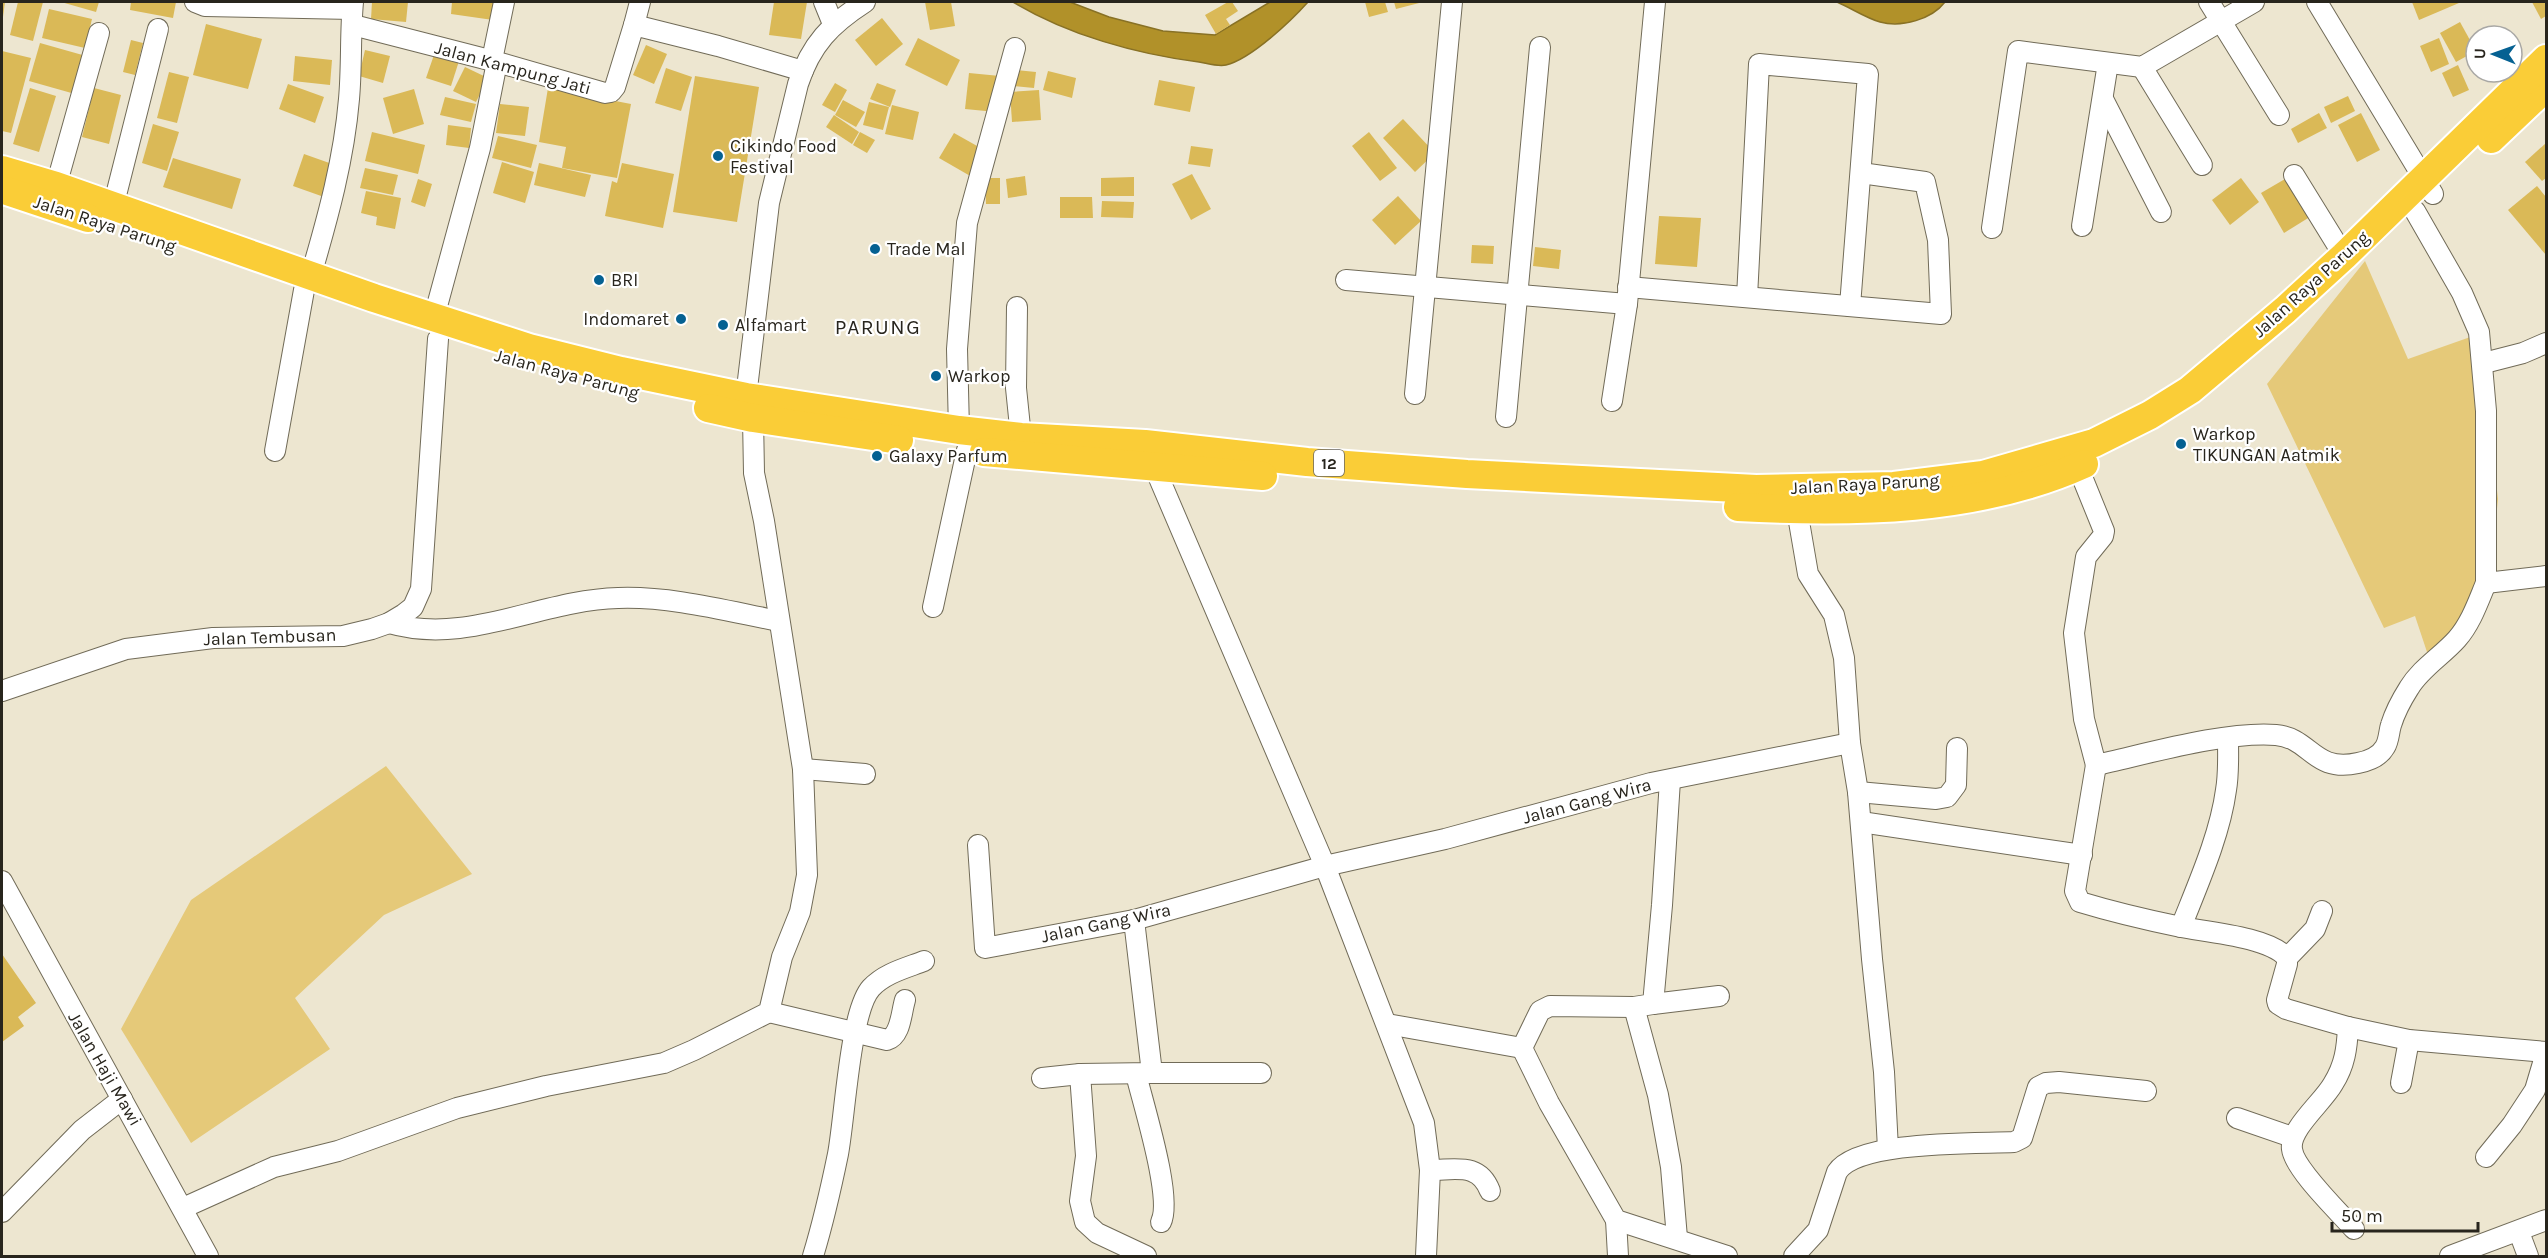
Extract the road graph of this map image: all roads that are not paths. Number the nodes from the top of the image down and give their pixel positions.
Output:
1 (195, 2) edge
2 (504, 2) edge
3 (640, 2) edge
4 (824, 2) edge
5 (865, 2) edge
6 (1452, 2) edge
7 (1655, 2) edge
8 (2210, 2) edge
9 (2253, 2) edge
10 (2317, 2) edge
11 (353, 12) edge
12 (2221, 21) junction
13 (833, 24) junction
14 (634, 25) junction
15 (158, 29) dead end
16 (99, 33) dead end
17 (1540, 47) dead end
18 (1015, 48) dead end
19 (2547, 59) edge
20 (495, 61) junction
21 (2108, 63) junction
22 (2142, 67) junction
23 (802, 71) junction
24 (2547, 87) edge
25 (2103, 99) junction
26 (2278, 115) dead end
27 (2202, 165) dead end
28 (2, 170) edge
29 (1861, 173) junction
30 (2294, 175) dead end
31 (56, 186) junction
32 (2, 189) edge
33 (2424, 194) junction
34 (113, 207) junction
35 (2161, 212) dead end
36 (2082, 226) dead end
37 (1992, 228) dead end
38 (2344, 256) junction
39 (1346, 280) dead end
40 (308, 282) junction
41 (1425, 287) junction
42 (1517, 295) junction
43 (1628, 295) junction
44 (1747, 297) junction
45 (1850, 306) junction
46 (1017, 308) dead end
47 (436, 328) junction
48 (2547, 343) edge
49 (2484, 363) junction
50 (1415, 394) dead end
51 (1612, 401) dead end
52 (750, 407) junction
53 (1506, 417) dead end
54 (1021, 437) junction
55 (963, 440) junction
56 (275, 451) dead end
57 (1149, 455) junction
58 (2078, 467) junction
59 (1845, 498) junction
60 (1797, 510) junction
61 (2547, 576) edge
62 (2486, 583) junction
63 (933, 607) dead end
64 (779, 621) junction
65 (390, 623) junction
66 (2, 691) edge
67 (2229, 738) junction
68 (1850, 743) junction
69 (1957, 748) dead end
70 (2096, 765) junction
71 (804, 769) junction
72 (865, 774) dead end
73 (1670, 780) junction
74 (1858, 792) junction
75 (1861, 822) junction
76 (978, 845) dead end
77 (2082, 855) junction
78 (1325, 866) junction
79 (2, 881) edge
80 (2322, 911) dead end
81 (1134, 920) junction
82 (2181, 927) junction
83 (2287, 958) junction
84 (924, 961) dead end
85 (1719, 996) dead end
86 (904, 1000) dead end
87 (1643, 1005) junction
88 (769, 1012) junction
89 (1387, 1024) junction
90 (2348, 1027) junction
91 (854, 1033) junction
92 (2409, 1040) junction
93 (1522, 1048) junction
94 (2546, 1052) edge
95 (1144, 1073) junction
96 (1261, 1073) dead end
97 (1080, 1074) junction
98 (1042, 1078) dead end
99 (2401, 1083) dead end
100 (2146, 1090) dead end
101 (122, 1099) junction
102 (2237, 1118) dead end
103 (2292, 1137) junction
104 (1888, 1149) junction
105 (2486, 1157) dead end
106 (1430, 1170) junction
107 (1490, 1191) dead end
108 (183, 1208) junction
109 (2, 1212) edge
110 (1616, 1220) junction
111 (2547, 1220) edge
112 (1161, 1222) dead end
113 (2355, 1229) dead end
114 (2519, 1232) junction
115 (1677, 1238) junction
116 (208, 1257) edge
117 (813, 1257) edge
118 (1146, 1257) edge
119 (1426, 1257) edge
120 (1618, 1257) edge
121 (1727, 1257) edge
122 (1794, 1257) edge
123 (2450, 1257) edge
124 (2528, 1257) edge

1 - 11 street, Jalan Kampung Jati
2 - 20 street, Jalan Tembusan
3 - 14 street
4 - 13 street
5 - 13 street
6 - 41 street
7 - 43 street
8 - 12 street
9 - 12 street
10 - 33 street
11 - 20 street, Jalan Kampung Jati
11 - 40 street
12 - 22 street
12 - 26 street
13 - 23 street
14 - 20 street, Jalan Kampung Jati
14 - 23 street
15 - 34 street
16 - 31 street
17 - 42 street
18 - 55 street
19 - 33 highway, Jalan Raya Parung / 12
20 - 47 street, Jalan Tembusan
21 - 22 street
21 - 25 street
21 - 37 street
22 - 27 street
23 - 52 street
24 - 33 highway, Jalan Raya Parung / 12
25 - 35 street
25 - 36 street
28 - 31 highway, Jalan Raya Parung / 12
29 - 44 street
29 - 45 street
29 - 45 street
30 - 38 street
31 - 34 highway, Jalan Raya Parung / 12
32 - 40 highway, Jalan Raya Parung / 12
33 - 38 highway, Jalan Raya Parung / 12
33 - 49 street
33 - 58 highway, Jalan Raya Parung / 12
34 - 40 highway, Jalan Raya Parung / 12
38 - 59 highway, Jalan Raya Parung / 12
39 - 41 street
40 - 47 highway, Jalan Raya Parung / 12
40 - 56 street
41 - 42 street
41 - 50 street
42 - 43 street
42 - 53 street
43 - 44 street
43 - 51 street
44 - 45 street
46 - 54 street
47 - 52 highway, Jalan Raya Parung / 12
47 - 65 street, Jalan Tembusan
48 - 49 street
49 - 62 street
52 - 55 highway, Jalan Raya Parung / 12
52 - 64 street
54 - 55 highway, Jalan Raya Parung / 12
54 - 57 highway, Jalan Raya Parung / 12
55 - 57 highway, Jalan Raya Parung / 12
55 - 63 street
57 - 59 highway, Jalan Raya Parung / 12
57 - 60 highway, Jalan Raya Parung / 12
57 - 78 street
58 - 59 highway, Jalan Raya Parung / 12
58 - 70 street
59 - 60 highway, Jalan Raya Parung / 12
60 - 68 street
61 - 62 street
62 - 67 street
64 - 65 street
64 - 71 street
65 - 66 street, Jalan Tembusan
67 - 70 street
67 - 82 street
68 - 73 street, Jalan Gang Wira
68 - 74 street
69 - 74 street
70 - 77 street
71 - 72 street
71 - 88 street
73 - 78 street, Jalan Gang Wira
73 - 87 street
74 - 75 street
75 - 77 street
75 - 104 street
76 - 81 street, Jalan Gang Wira
77 - 82 street
78 - 81 street, Jalan Gang Wira
78 - 89 street
79 - 101 street, Jalan Haji Mawi
80 - 83 street
81 - 95 street
82 - 83 street
83 - 90 street
84 - 91 street
85 - 87 street
86 - 91 street
87 - 93 street
87 - 115 street
88 - 91 street
88 - 108 street
89 - 93 street
89 - 106 street
90 - 92 street
90 - 103 street
91 - 117 street
92 - 94 street
92 - 99 street
93 - 110 street
94 - 105 street
95 - 96 street
95 - 97 street
95 - 112 street
97 - 98 street
97 - 118 street
100 - 104 street
101 - 108 street, Jalan Haji Mawi
101 - 109 street
102 - 103 street
103 - 113 street
104 - 122 street
106 - 107 street
106 - 119 street
108 - 116 street, Jalan Haji Mawi
110 - 115 street
110 - 120 street
111 - 114 street
114 - 123 street
114 - 124 street
115 - 121 street

